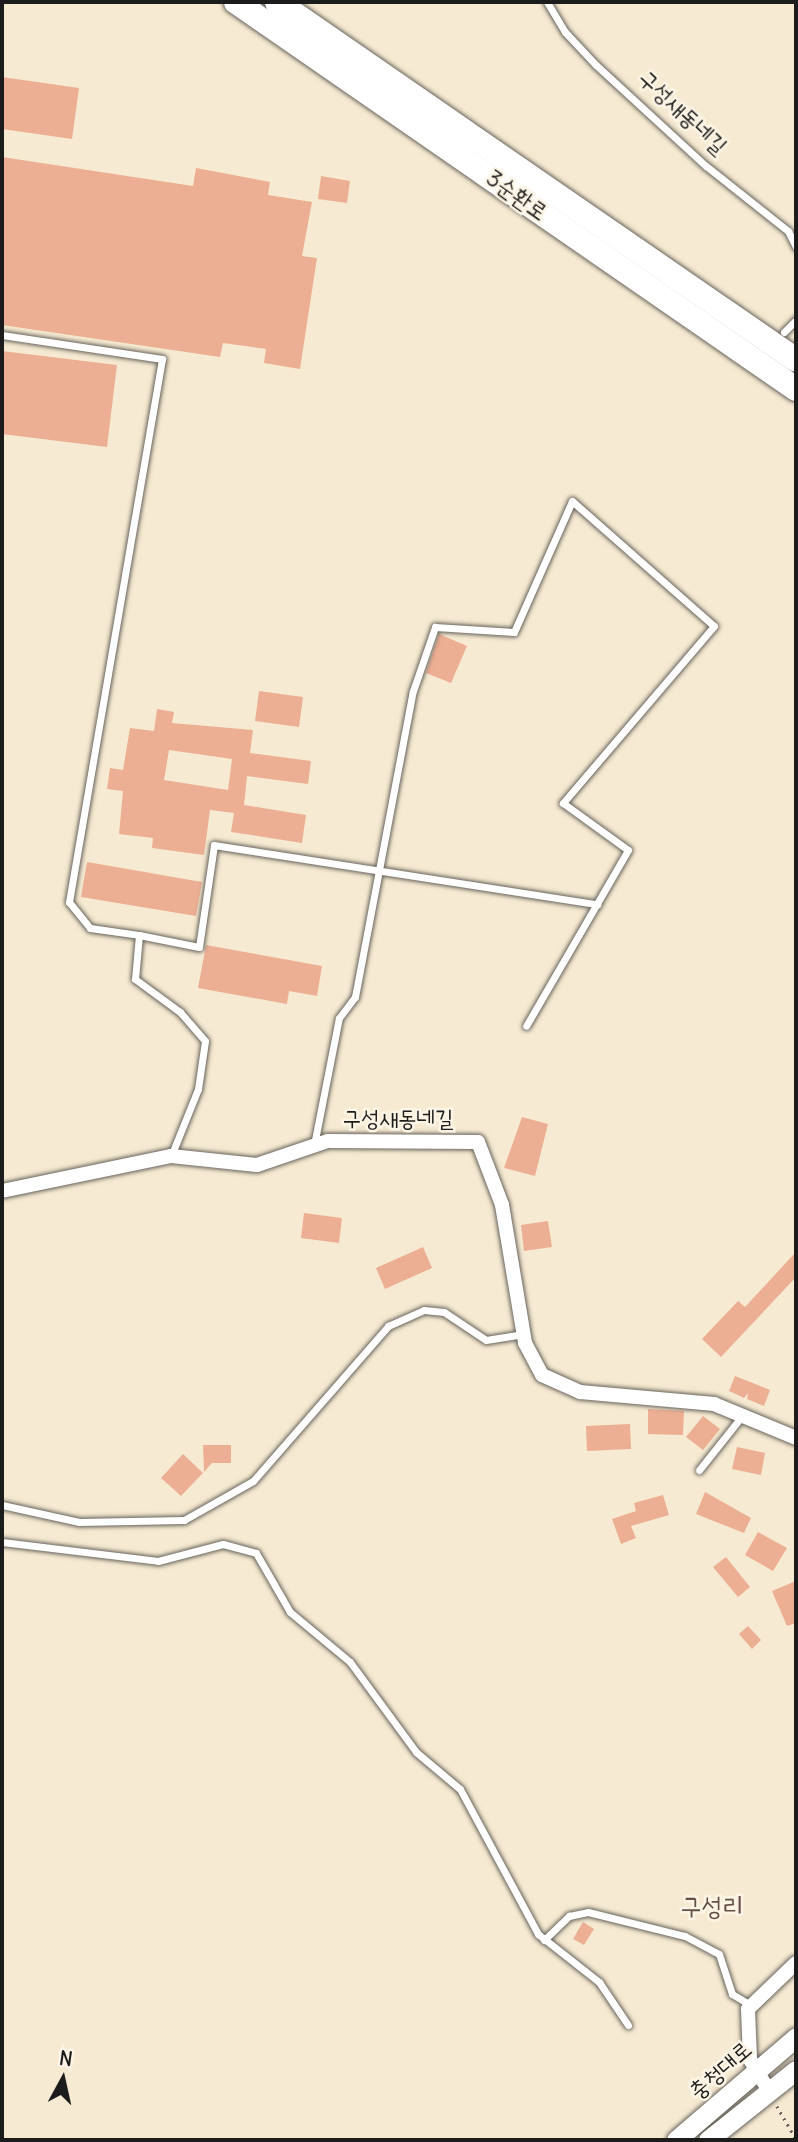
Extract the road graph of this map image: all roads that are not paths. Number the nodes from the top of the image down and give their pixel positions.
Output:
1 (236, 2) edge
2 (277, 2) edge
3 (547, 2) edge
4 (796, 247) edge
5 (796, 320) edge
6 (784, 332) dead end
7 (2, 335) edge
8 (796, 360) edge
9 (796, 389) edge
10 (380, 868) junction
11 (597, 904) junction
12 (139, 935) junction
13 (526, 1026) dead end
14 (314, 1146) junction
15 (171, 1156) junction
16 (2, 1191) edge
17 (524, 1334) junction
18 (742, 1415) junction
19 (796, 1438) edge
20 (699, 1470) dead end
21 (2, 1505) edge
22 (2, 1542) edge
23 (544, 1940) junction
24 (796, 1963) edge
25 (752, 2006) junction
26 (628, 2025) dead end
27 (796, 2038) edge
28 (757, 2070) junction
29 (796, 2070) edge
30 (769, 2091) junction
31 (676, 2140) edge
32 (708, 2140) edge

1 - 9 highway, 3순환로
2 - 8 highway, 3순환로
3 - 4 lane, 구성새동네길
5 - 6 lane
7 - 12 lane
10 - 11 lane
10 - 11 lane
10 - 12 lane
10 - 14 lane
11 - 13 lane
12 - 15 lane
14 - 15 street, 구성새동네길
14 - 17 street, 구성새동네길
15 - 16 street, 구성새동네길
17 - 18 street, 구성새동네길
17 - 21 lane
18 - 19 street, 구성새동네길
18 - 20 lane
22 - 23 lane
23 - 25 lane
23 - 26 lane
24 - 25 street
25 - 28 street
27 - 28 main road, 충청대로
28 - 30 street
28 - 31 main road, 충청대로
29 - 30 main road, 충청대로
30 - 32 main road, 충청대로

